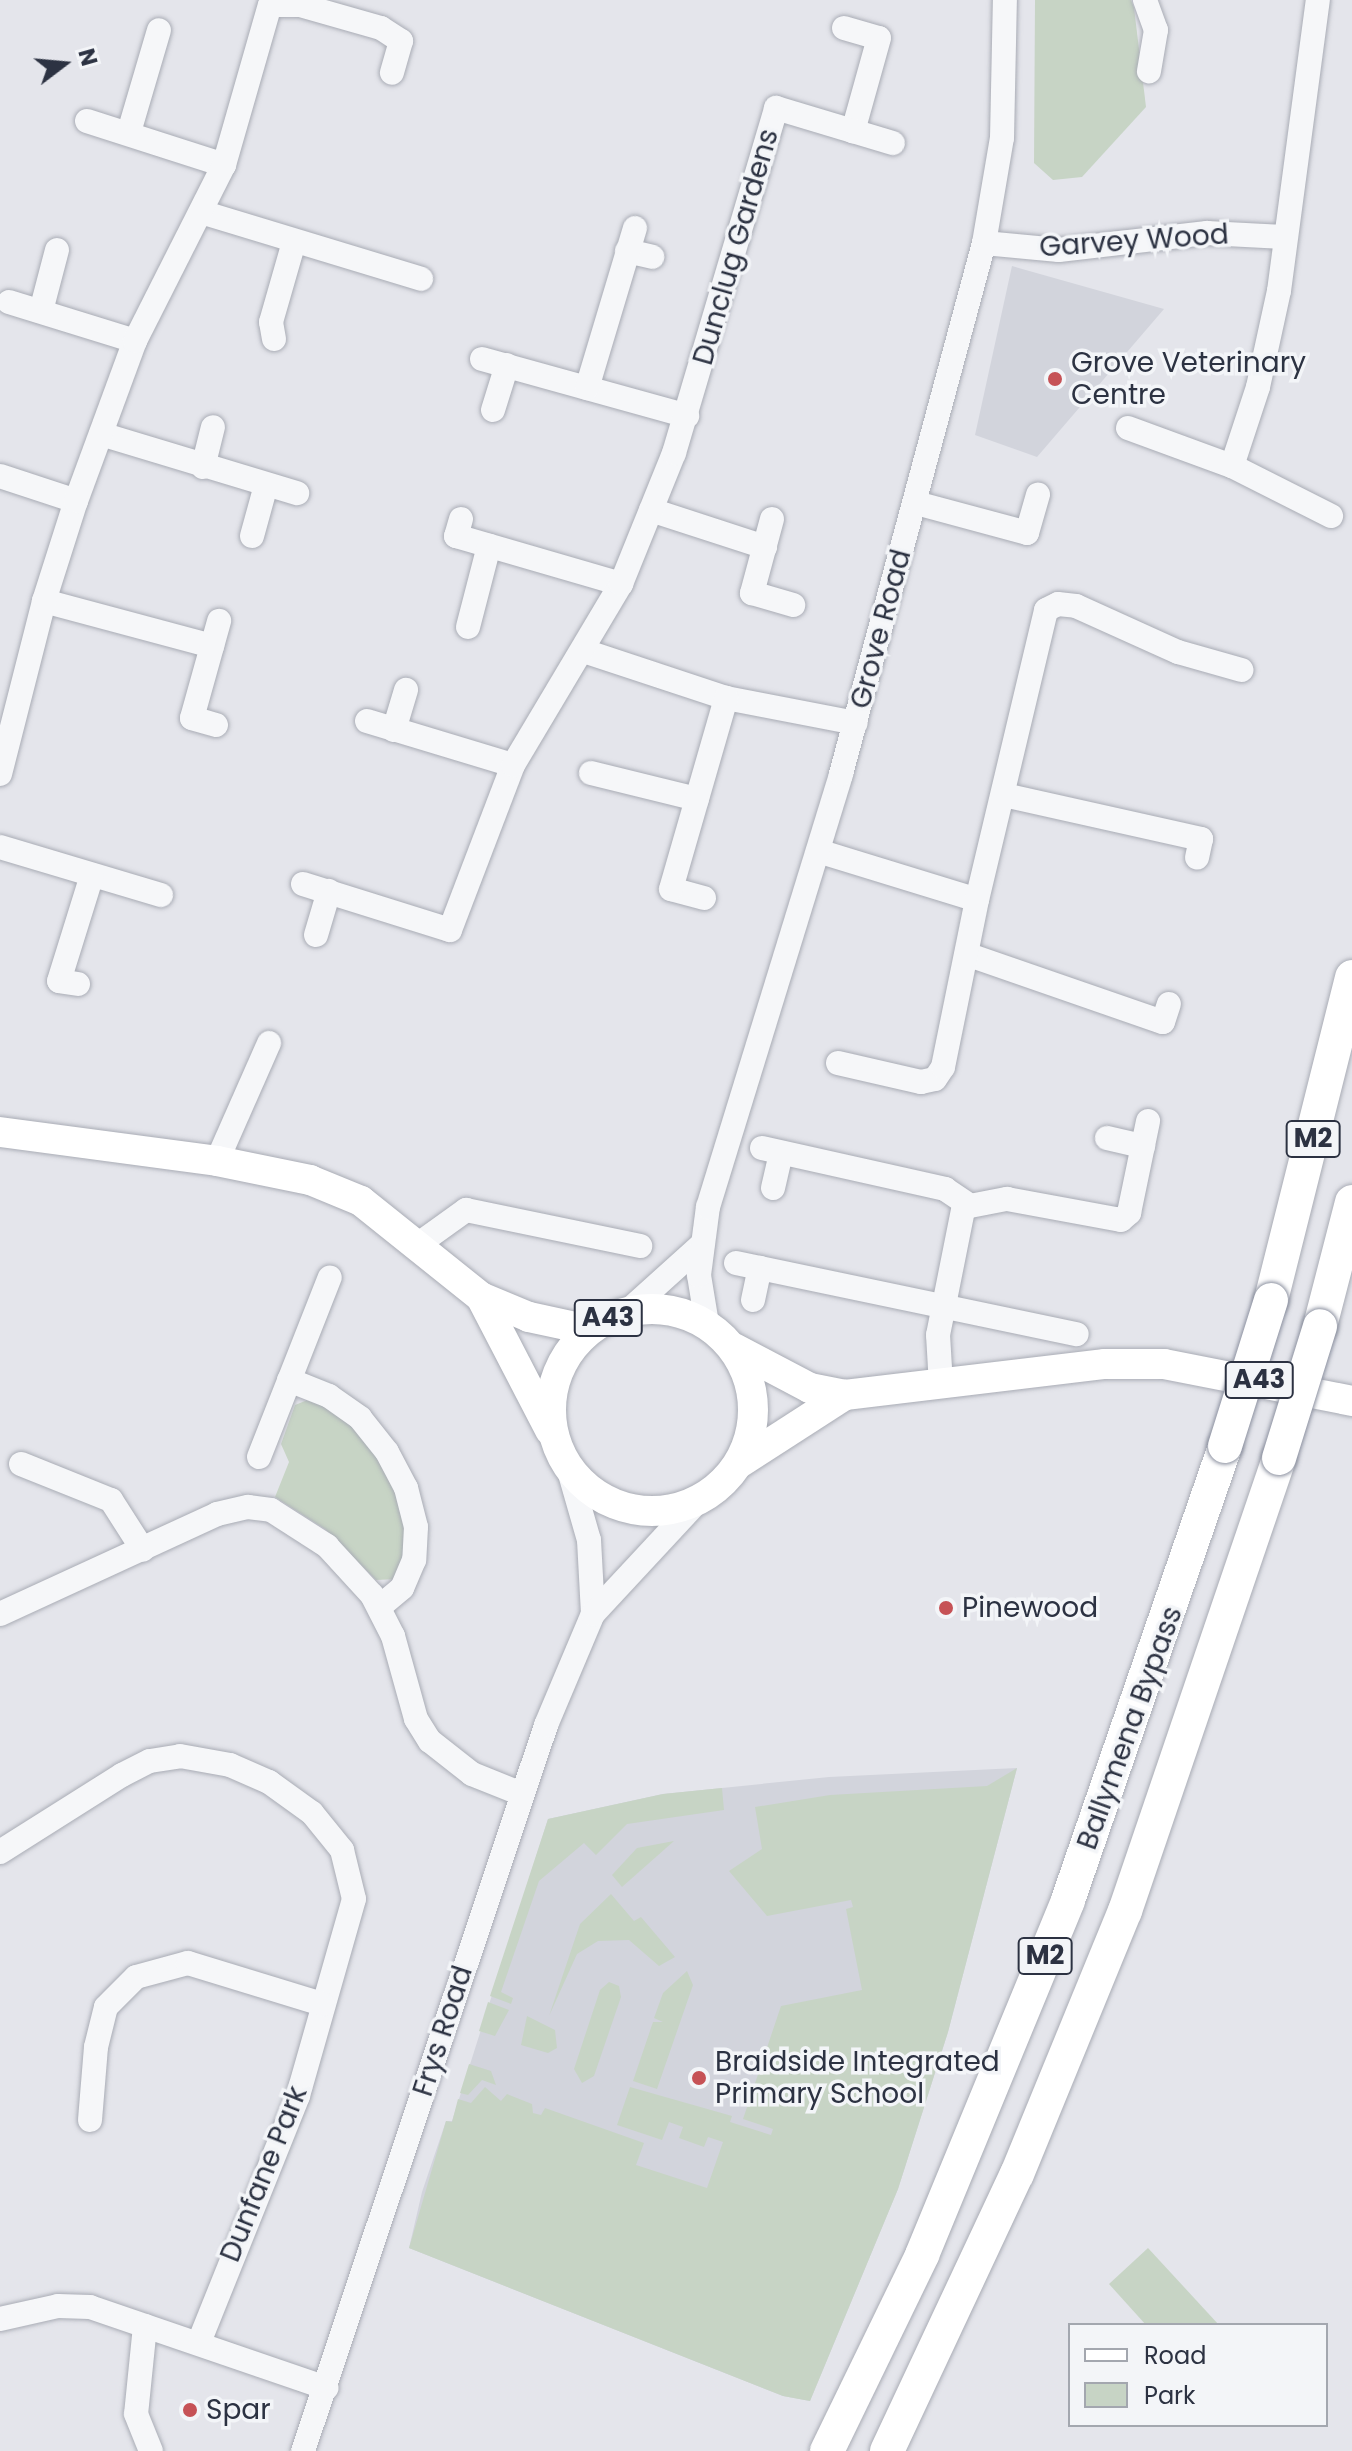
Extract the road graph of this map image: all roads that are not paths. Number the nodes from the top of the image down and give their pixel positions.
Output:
1 (1005, 0) edge
2 (1145, 0) edge
3 (1318, 0) edge
4 (844, 28) dead end
5 (159, 30) dead end
6 (1149, 71) dead end
7 (392, 73) dead end
8 (87, 121) dead end
9 (853, 131) junction
10 (129, 132) junction
11 (893, 143) dead end
12 (224, 165) junction
13 (201, 212) junction
14 (635, 228) dead end
15 (1284, 237) junction
16 (294, 242) junction
17 (984, 243) junction
18 (57, 250) dead end
19 (627, 251) junction
20 (652, 257) dead end
21 (421, 279) dead end
22 (9, 302) dead end
23 (41, 311) junction
24 (274, 339) dead end
25 (135, 341) junction
26 (482, 359) dead end
27 (507, 365) junction
28 (587, 388) junction
29 (493, 410) dead end
30 (687, 416) junction
31 (213, 427) dead end
32 (1128, 428) dead end
33 (101, 434) junction
34 (1232, 466) junction
35 (203, 467) junction
36 (0, 476) edge
37 (266, 485) junction
38 (297, 493) dead end
39 (1038, 495) dead end
40 (76, 501) junction
41 (916, 503) junction
42 (651, 510) junction
43 (1331, 516) dead end
44 (461, 519) dead end
45 (772, 519) dead end
46 (252, 536) dead end
47 (489, 546) junction
48 (765, 547) junction
49 (621, 584) junction
50 (44, 601) junction
51 (793, 605) dead end
52 (219, 621) dead end
53 (468, 627) dead end
54 (212, 646) junction
55 (584, 651) junction
56 (1241, 670) dead end
57 (406, 690) dead end
58 (726, 698) junction
59 (367, 721) dead end
60 (856, 723) junction
61 (216, 725) dead end
62 (394, 730) junction
63 (513, 765) junction
64 (0, 770) edge
65 (591, 773) dead end
66 (1004, 795) junction
67 (697, 799) junction
68 (0, 847) edge
69 (818, 851) junction
70 (1197, 858) dead end
71 (92, 875) junction
72 (303, 884) dead end
73 (329, 891) junction
74 (161, 895) dead end
75 (704, 898) dead end
76 (977, 900) junction
77 (316, 935) dead end
78 (969, 955) junction
79 (1352, 977) edge
80 (78, 984) dead end
81 (1169, 1004) dead end
82 (269, 1043) dead end
83 (838, 1063) dead end
84 (1148, 1121) dead end
85 (0, 1132) edge
86 (1107, 1138) dead end
87 (1143, 1146) junction
88 (217, 1161) junction
89 (773, 1188) dead end
90 (1352, 1202) edge
91 (964, 1205) junction
92 (420, 1243) junction
93 (640, 1246) dead end
94 (699, 1247) junction
95 (736, 1263) dead end
96 (760, 1268) junction
97 (330, 1277) dead end
98 (481, 1297) junction
99 (753, 1300) dead end
100 (942, 1307) junction
101 (628, 1311) junction
102 (707, 1324) junction
103 (589, 1330) junction
104 (1077, 1334) dead end
105 (733, 1348) junction
106 (289, 1380) junction
107 (941, 1385) junction
108 (845, 1395) junction
109 (1352, 1401) edge
110 (562, 1454) junction
111 (259, 1457) dead end
112 (741, 1462) junction
113 (21, 1464) dead end
114 (697, 1502) junction
115 (143, 1550) junction
116 (379, 1607) junction
117 (0, 1614) edge
118 (593, 1614) junction
119 (522, 1794) junction
120 (0, 1852) edge
121 (322, 2004) junction
122 (90, 2120) dead end
123 (0, 2319) edge
124 (145, 2326) junction
125 (199, 2342) junction
126 (326, 2388) junction
127 (151, 2451) edge
128 (303, 2451) edge
129 (827, 2451) edge
130 (887, 2451) edge

1 - 17 street, Grove Road
2 - 6 street
3 - 15 street
4 - 9 street
5 - 10 street
7 - 12 street
8 - 10 street
9 - 11 street, Dunclug Gardens
9 - 30 street, Dunclug Gardens
10 - 12 street
12 - 13 street
13 - 16 street
13 - 25 street
14 - 19 street
15 - 17 street, Garvey Wood
15 - 34 street
16 - 21 street
16 - 24 street
17 - 41 street, Grove Road
18 - 23 street
19 - 20 street
19 - 28 street
22 - 23 street
23 - 25 street
25 - 33 street
26 - 27 street
27 - 28 street
27 - 29 street
28 - 30 street
30 - 42 street, Dunclug Gardens
31 - 35 street
32 - 34 street
33 - 35 street
33 - 40 street
34 - 43 street
35 - 37 street
36 - 40 street
37 - 38 street
37 - 46 street
39 - 41 street
40 - 50 street
41 - 60 street, Grove Road
42 - 48 street
42 - 49 street, Dunclug Gardens
44 - 47 street
45 - 48 street
47 - 49 street
47 - 53 street
48 - 51 street
49 - 55 street, Dunclug Gardens
50 - 54 street
50 - 64 street
52 - 54 street
54 - 61 street
55 - 58 street
55 - 63 street, Dunclug Gardens
56 - 66 street
57 - 62 street
58 - 60 street
58 - 67 street
59 - 62 street
60 - 69 street, Grove Road
62 - 63 street
63 - 73 street, Dunclug Gardens
65 - 67 street
66 - 70 street
66 - 76 street
67 - 75 street
68 - 71 street
69 - 76 street
69 - 94 street, Grove Road
71 - 74 street
71 - 80 street
72 - 73 street, Dunclug Gardens
73 - 77 street
76 - 78 street
78 - 81 street
78 - 83 street
79 - 129 highway, Ballymena Bypass / M2, bridge
82 - 88 street
84 - 87 street
85 - 88 main road, A43
86 - 87 street
87 - 91 street
88 - 92 main road, A43
89 - 91 street
90 - 130 highway, Ballymena Bypass / M2, bridge
91 - 100 street
92 - 93 street
92 - 98 main road, A43
94 - 101 street
94 - 102 street, Grove Road
95 - 96 street
96 - 99 street
96 - 100 street
97 - 106 street
98 - 103 main road, A43
98 - 110 main road, A43
100 - 104 street
100 - 107 street
101 - 102 main road, A43
101 - 103 main road, A43
102 - 105 main road, A43
103 - 110 main road, A43
105 - 108 main road, A43
105 - 112 main road, A43
106 - 111 street
106 - 116 street
107 - 108 main road, A43
107 - 109 main road, A43
108 - 112 main road, A43
110 - 114 main road, A43
110 - 118 street, Frys Road
112 - 114 main road, A43
113 - 115 street
114 - 118 street, Frys Road
115 - 116 street
115 - 117 street
116 - 119 street
118 - 119 street, Frys Road
119 - 126 street, Frys Road
120 - 121 street, Dunfane Park
121 - 122 street
121 - 125 street, Dunfane Park
123 - 124 street
124 - 125 street
124 - 127 street
125 - 126 street
126 - 128 street, Frys Road

